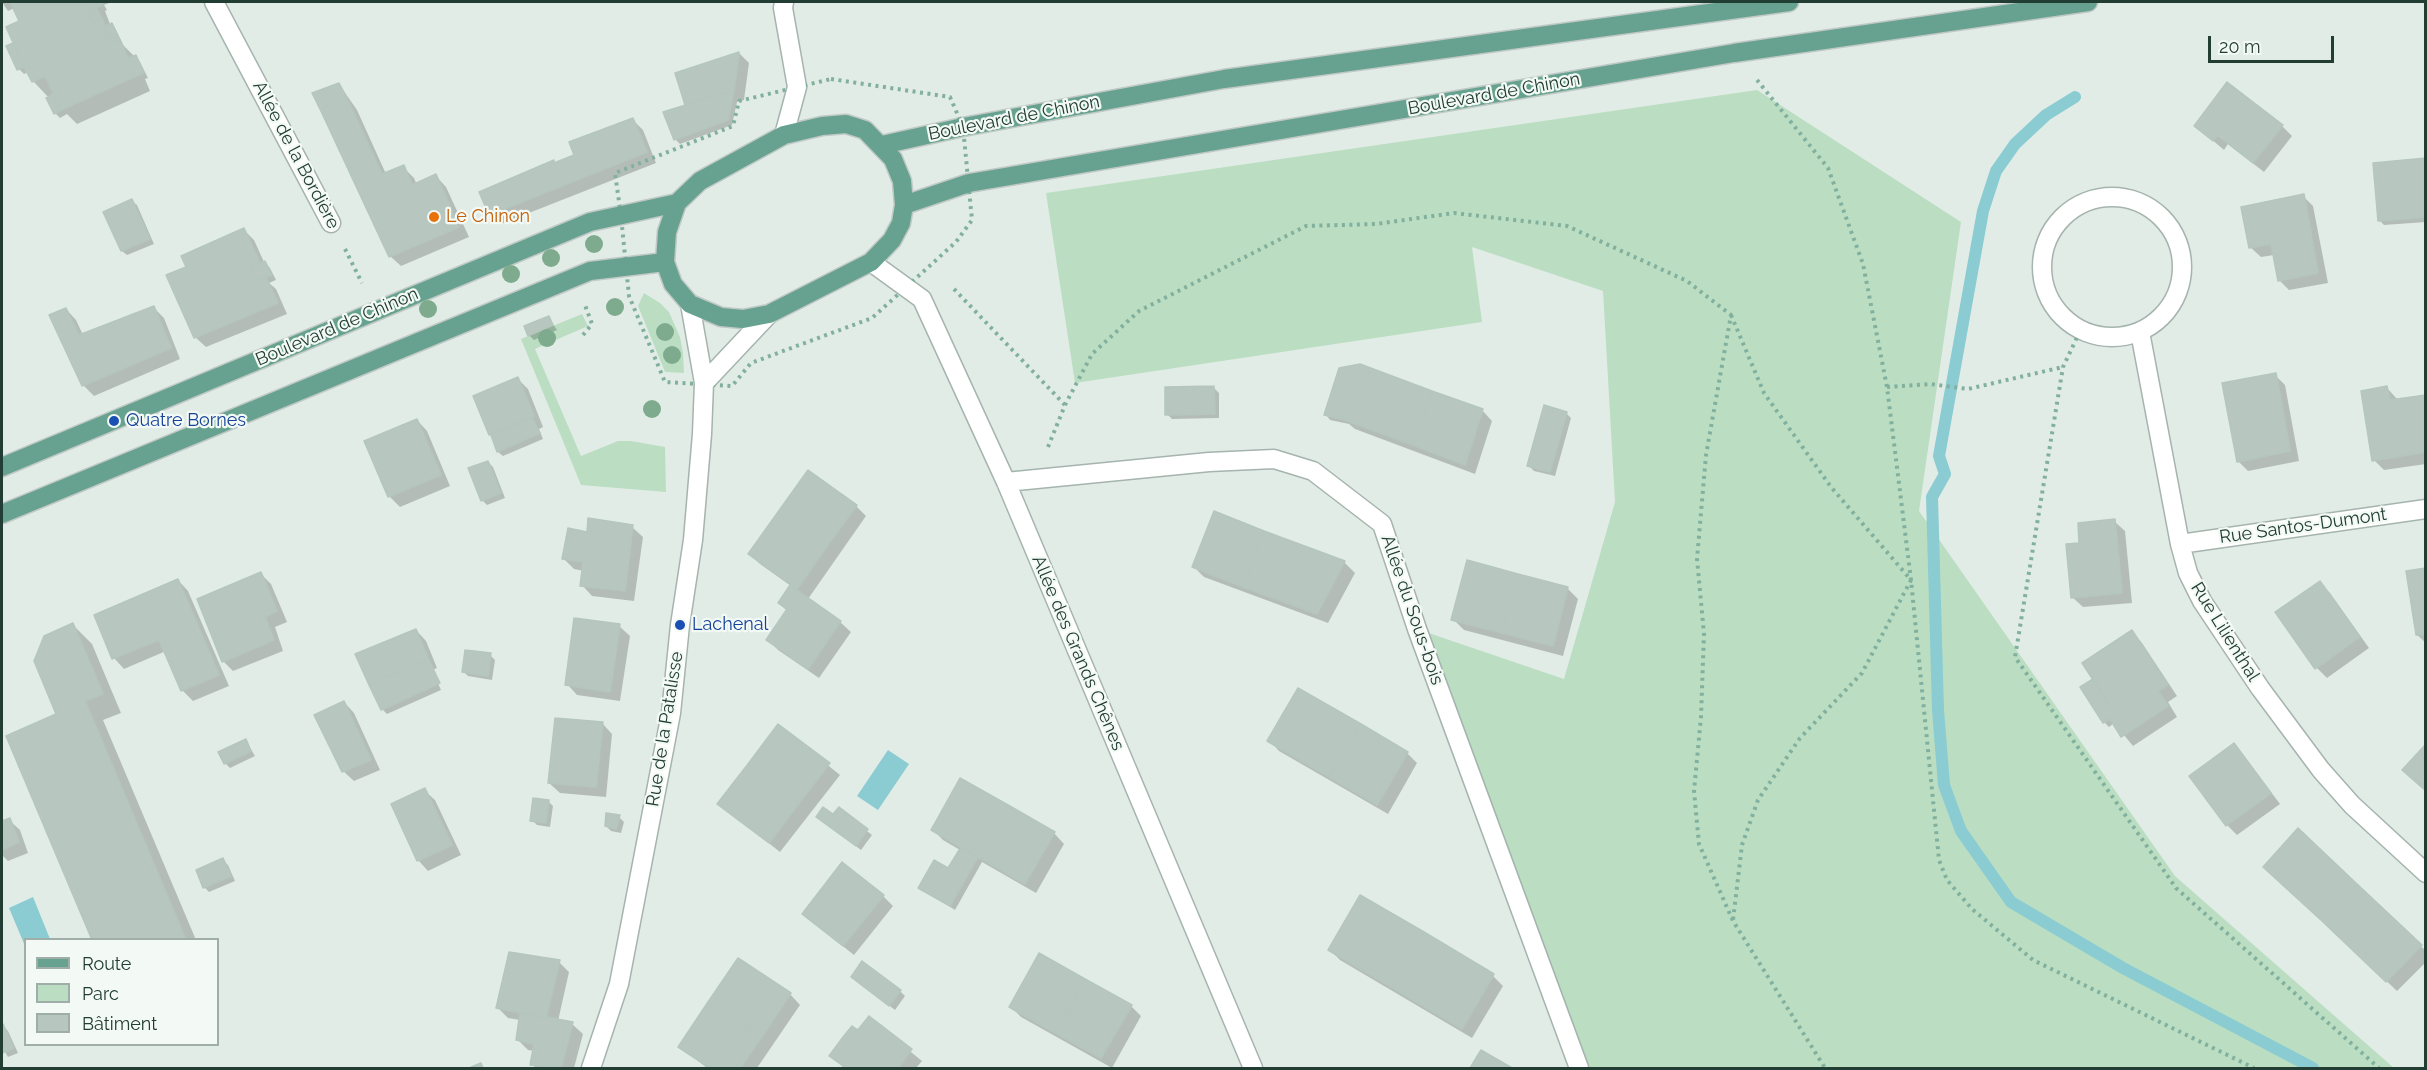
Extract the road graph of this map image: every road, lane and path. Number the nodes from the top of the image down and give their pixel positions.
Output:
1 (214, 2) edge
2 (784, 2) edge
3 (1789, 2) edge
4 (2088, 2) edge
5 (1734, 53) junction
6 (797, 87) junction
7 (963, 127) junction
8 (784, 135) junction
9 (882, 145) junction
10 (969, 183) junction
11 (677, 203) junction
12 (904, 205) junction
13 (621, 216) junction
14 (331, 223) joint
15 (665, 262) junction
16 (871, 262) junction
17 (625, 267) junction
18 (947, 282) dead end
19 (908, 287) junction
20 (621, 295) dead end
21 (629, 296) junction
22 (591, 298) dead end
23 (690, 304) junction
24 (375, 311) junction
25 (769, 314) junction
26 (1731, 315) junction
27 (2080, 331) junction
28 (2140, 332) junction
29 (583, 335) dead end
30 (2062, 367) junction
31 (704, 383) junction
32 (1887, 387) junction
33 (1065, 405) junction
34 (2, 466) edge
35 (1006, 482) junction
36 (2426, 508) edge
37 (2, 514) edge
38 (2180, 544) junction
39 (1911, 580) junction
40 (2426, 873) edge
41 (1733, 921) junction
42 (591, 1068) edge
43 (1253, 1068) edge
44 (1579, 1068) edge
45 (1825, 1068) edge
46 (2254, 1068) edge
47 (2379, 1068) edge

1 - 14 street, Allée de la Bordière
2 - 6 street
3 - 7 main road, Boulevard de Chinon
4 - 5 main road, Boulevard de Chinon
5 - 10 main road, Boulevard de Chinon
5 - 32 path
6 - 7 path
6 - 8 street
6 - 13 path
7 - 9 main road, Boulevard de Chinon
7 - 10 path
8 - 9 main road
8 - 11 main road
9 - 12 main road
10 - 12 main road, Boulevard de Chinon
10 - 19 path
11 - 13 main road, Boulevard de Chinon
11 - 15 main road
12 - 16 main road
13 - 17 path
13 - 24 main road, Boulevard de Chinon
14 - 24 path, Allée de la Bordière
15 - 17 main road
15 - 23 main road
16 - 19 street, Allée des Grands Chênes
16 - 25 main road
17 - 21 path
17 - 37 main road
18 - 33 path
19 - 31 path
19 - 35 street, Allée des Grands Chênes
20 - 21 path
21 - 31 path
22 - 29 path
23 - 25 main road
23 - 31 street, Rue de la Patalisse
24 - 34 main road, Boulevard de Chinon
25 - 31 street
26 - 33 path
26 - 39 path
26 - 41 path
27 - 28 street
27 - 28 street
27 - 30 path
28 - 38 street, Rue Lilienthal
30 - 32 path
30 - 47 path
31 - 42 street, Rue de la Patalisse
32 - 39 path
33 - 35 path
35 - 43 street, Allée des Grands Chênes
35 - 44 street, Allée du Sous-bois
36 - 38 street, Rue Santos-Dumont
38 - 40 street, Rue Lilienthal
39 - 41 path
39 - 46 path
41 - 45 path

